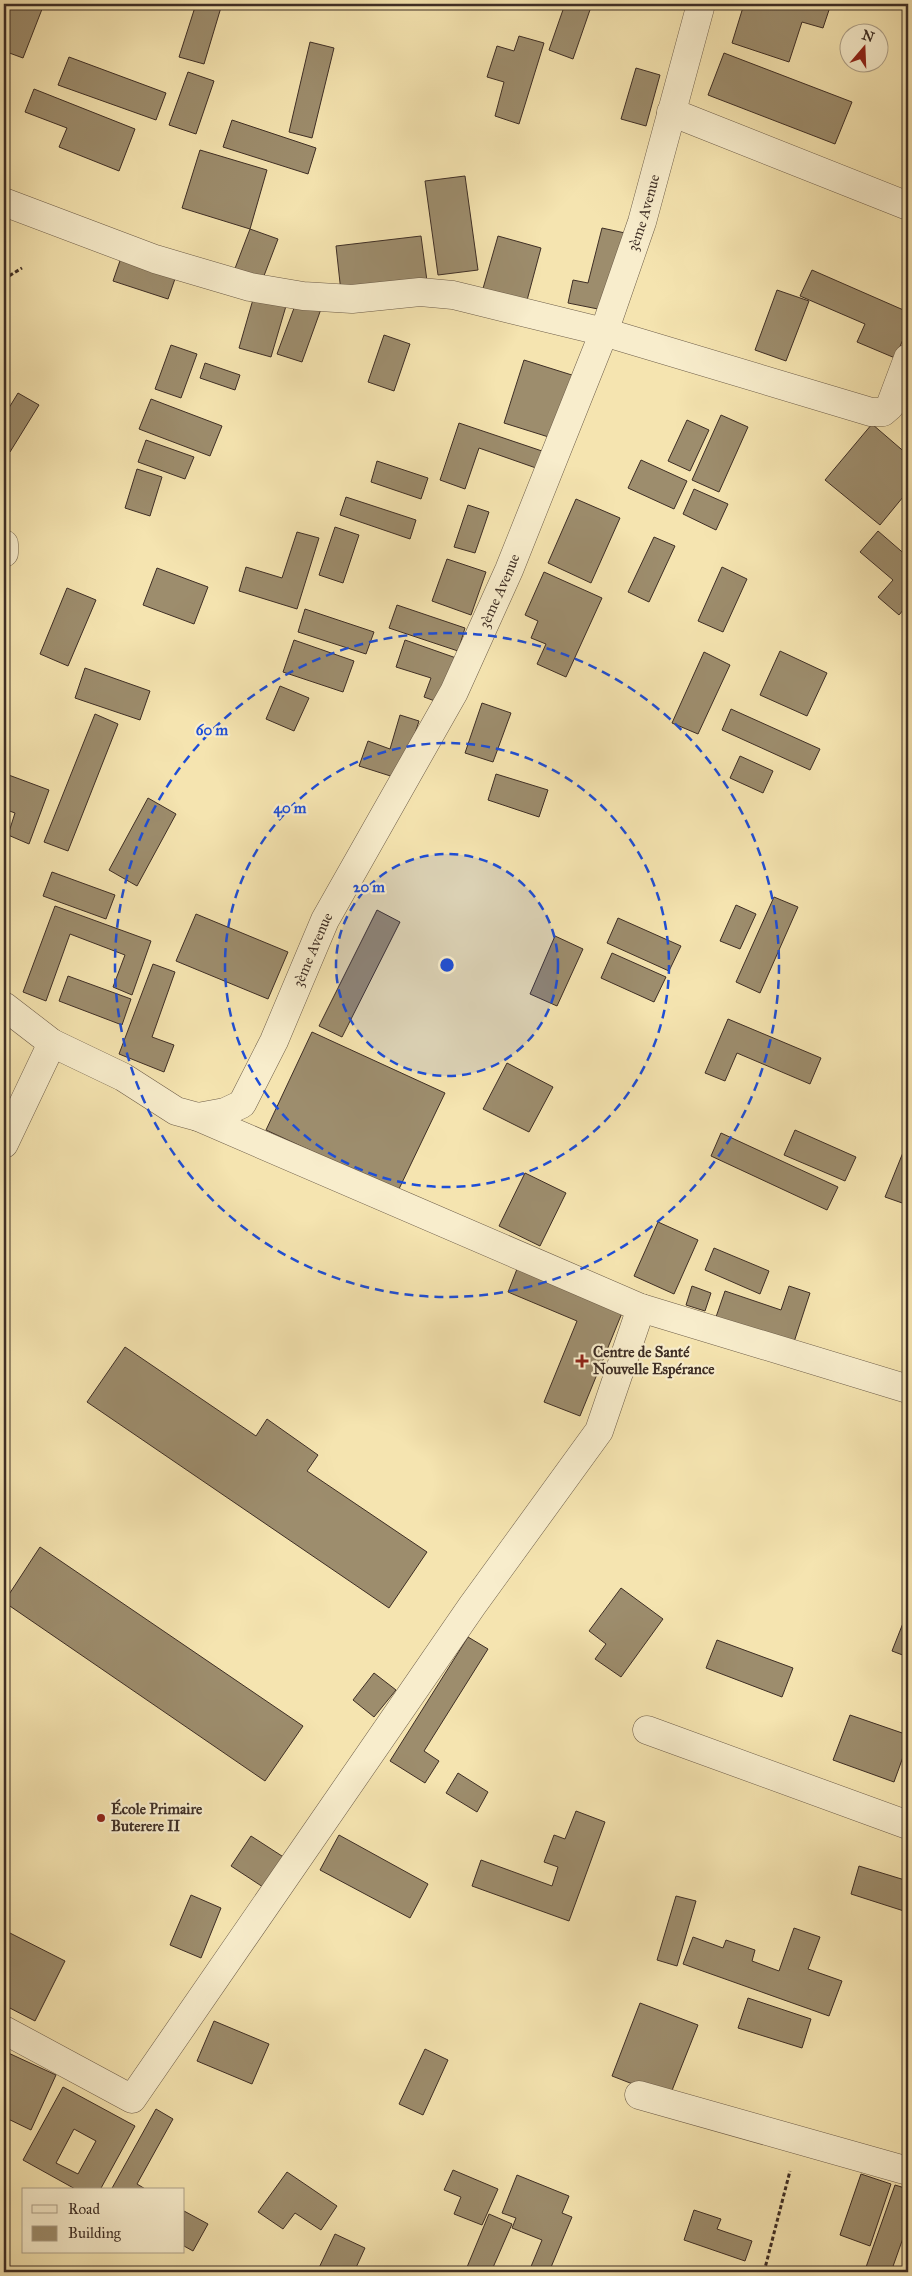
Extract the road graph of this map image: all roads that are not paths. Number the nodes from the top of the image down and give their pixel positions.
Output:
1 (700, 4) edge
2 (671, 112) junction
3 (4, 202) edge
4 (908, 206) edge
5 (604, 332) junction
6 (908, 358) edge
7 (4, 544) edge
8 (4, 553) edge
9 (4, 1006) edge
10 (52, 1043) junction
11 (198, 1117) junction
12 (4, 1144) edge
13 (641, 1308) junction
14 (908, 1389) edge
15 (647, 1730) dead end
16 (908, 1825) edge
17 (4, 2030) edge
18 (639, 2095) dead end
19 (908, 2171) edge

1 - 2 street, 3ème Avenue
2 - 4 street
2 - 5 street, 3ème Avenue
3 - 5 street
5 - 6 street
5 - 11 street, 3ème Avenue
7 - 8 street
9 - 10 street
10 - 11 street
10 - 12 street
11 - 13 street
13 - 14 street
13 - 17 street
15 - 16 street
18 - 19 street

